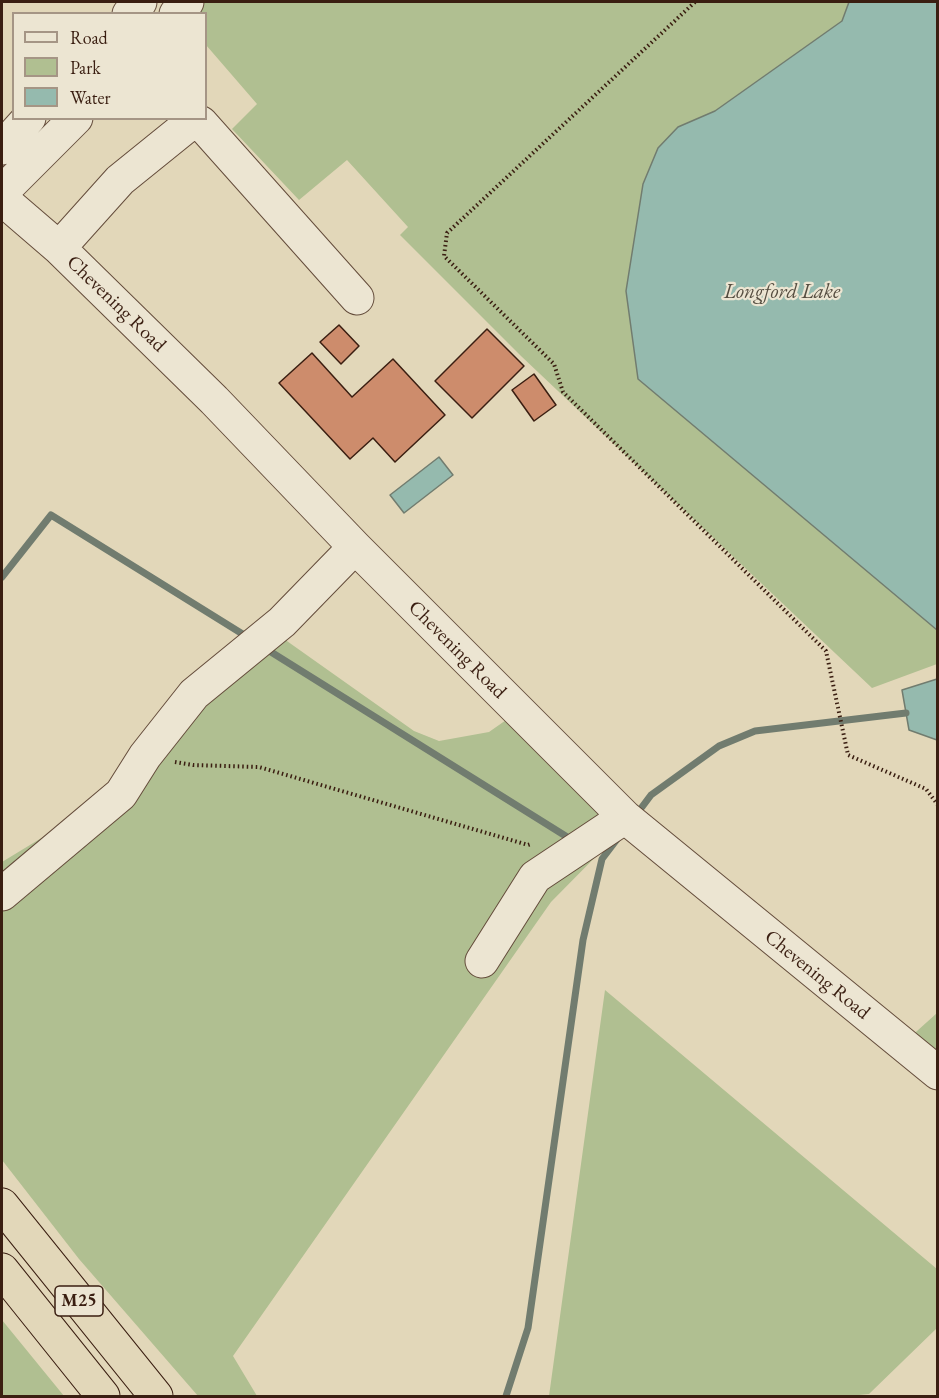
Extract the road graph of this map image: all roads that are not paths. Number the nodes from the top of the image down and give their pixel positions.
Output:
1 (28, 120) edge
2 (74, 120) edge
3 (2, 148) edge
4 (2, 192) edge
5 (2, 199) edge
6 (59, 248) junction
7 (357, 298) dead end
8 (355, 547) junction
9 (625, 818) junction
10 (2, 894) edge
11 (482, 961) dead end
12 (938, 1073) edge
13 (2, 1205) edge
14 (2, 1270) edge
15 (103, 1396) edge
16 (156, 1396) edge

1 - 3 street
2 - 4 street
5 - 6 street, Chevening Road
6 - 7 street
6 - 8 street, Chevening Road
8 - 9 street, Chevening Road
8 - 10 street
9 - 11 street
9 - 12 street, Chevening Road
13 - 16 highway, M25
14 - 15 highway, M25

